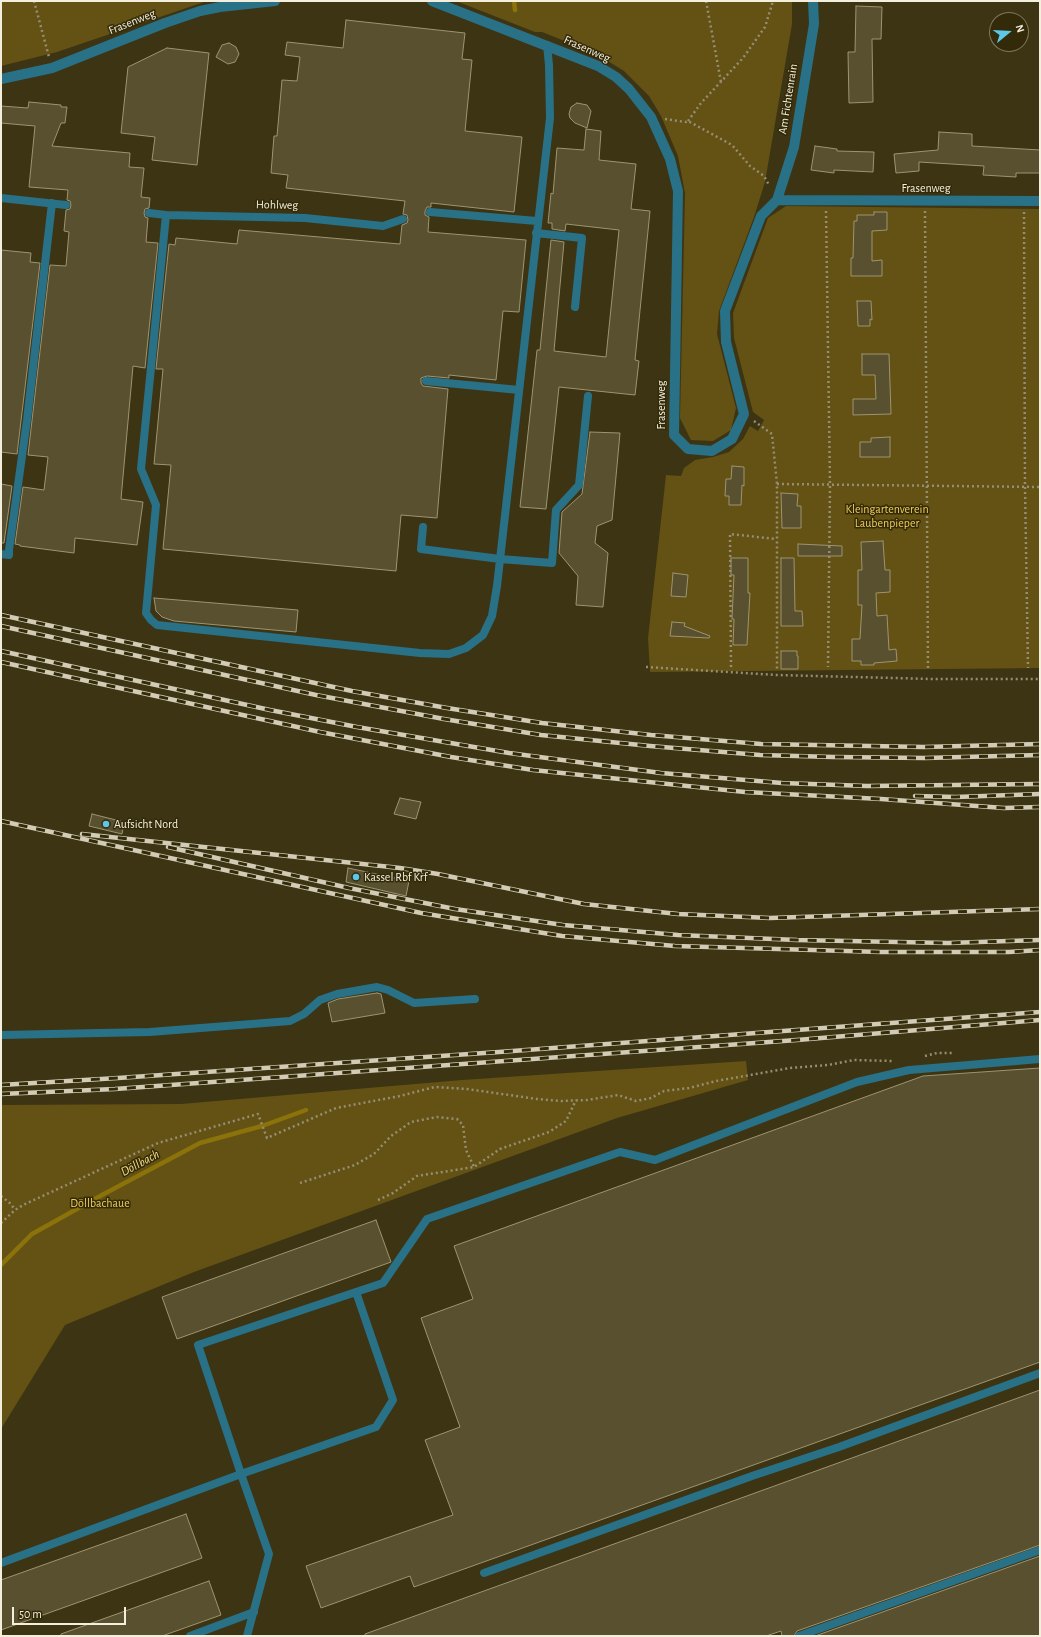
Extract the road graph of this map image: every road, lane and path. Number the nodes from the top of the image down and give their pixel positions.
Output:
1 (34, 1) edge
2 (273, 1) edge
3 (432, 1) edge
4 (706, 1) edge
5 (773, 1) edge
6 (813, 1) edge
7 (547, 45) junction
8 (52, 68) junction
9 (1, 79) edge
10 (721, 82) junction
11 (651, 117) junction
12 (688, 121) junction
13 (1, 198) edge
14 (777, 200) junction
15 (827, 200) junction
16 (925, 201) junction
17 (1024, 201) junction
18 (1040, 201) edge
19 (52, 203) junction
20 (66, 205) dead end
21 (430, 212) dead end
22 (149, 213) dead end
23 (166, 215) junction
24 (403, 219) dead end
25 (537, 221) junction
26 (536, 233) junction
27 (575, 307) dead end
28 (426, 381) dead end
29 (519, 390) junction
30 (588, 396) dead end
31 (744, 414) junction
32 (777, 484) junction
33 (830, 485) junction
34 (927, 485) junction
35 (1025, 487) junction
36 (1040, 487) edge
37 (423, 527) dead end
38 (776, 539) junction
39 (1, 554) edge
40 (500, 559) junction
41 (646, 667) dead end
42 (732, 667) dead end
43 (828, 667) dead end
44 (1028, 668) dead end
45 (777, 669) dead end
46 (928, 669) dead end
47 (1040, 679) edge
48 (475, 999) dead end
49 (1, 1035) edge
50 (957, 1054) dead end
51 (923, 1056) dead end
52 (1040, 1059) edge
53 (893, 1061) dead end
54 (576, 1100) junction
55 (474, 1167) junction
56 (300, 1183) dead end
57 (1, 1196) edge
58 (378, 1200) dead end
59 (15, 1210) junction
60 (1, 1223) edge
61 (356, 1292) junction
62 (1040, 1373) edge
63 (241, 1474) junction
64 (1040, 1550) edge
65 (1, 1563) edge
66 (484, 1573) dead end
67 (254, 1612) junction
68 (190, 1636) edge
69 (247, 1636) edge
70 (799, 1636) edge

1 - 8 path
2 - 8 street, Frasenweg
3 - 7 street, Frasenweg
4 - 10 path
5 - 10 path
6 - 14 street, Am Fichtenrain
7 - 11 street, Frasenweg
7 - 25 lane
8 - 9 street, Frasenweg
10 - 12 path
11 - 12 path
11 - 31 street, Frasenweg
12 - 14 path
13 - 19 lane
14 - 15 street, Frasenweg
14 - 31 street
15 - 16 street, Frasenweg
15 - 33 path
16 - 17 street, Frasenweg
16 - 34 path
17 - 18 street, Frasenweg
17 - 35 path
19 - 20 lane
19 - 39 lane
21 - 25 lane
22 - 23 lane, Hohlweg
23 - 24 lane, Hohlweg
23 - 40 lane
25 - 26 lane
26 - 27 lane
26 - 29 lane
28 - 29 lane
29 - 40 lane
30 - 40 lane
31 - 32 path
32 - 33 path
32 - 38 path
33 - 34 path
33 - 43 path
34 - 35 path
34 - 46 path
35 - 36 path
35 - 44 path
37 - 40 lane
38 - 42 path
38 - 45 path
41 - 47 path
48 - 49 lane
50 - 51 path
52 - 61 lane
53 - 54 path
54 - 55 path
54 - 59 path
55 - 56 path
55 - 58 path
57 - 59 path
59 - 60 path
61 - 63 lane
61 - 63 lane
62 - 66 lane
63 - 65 lane
63 - 67 lane
64 - 70 lane
67 - 68 lane
67 - 69 lane

